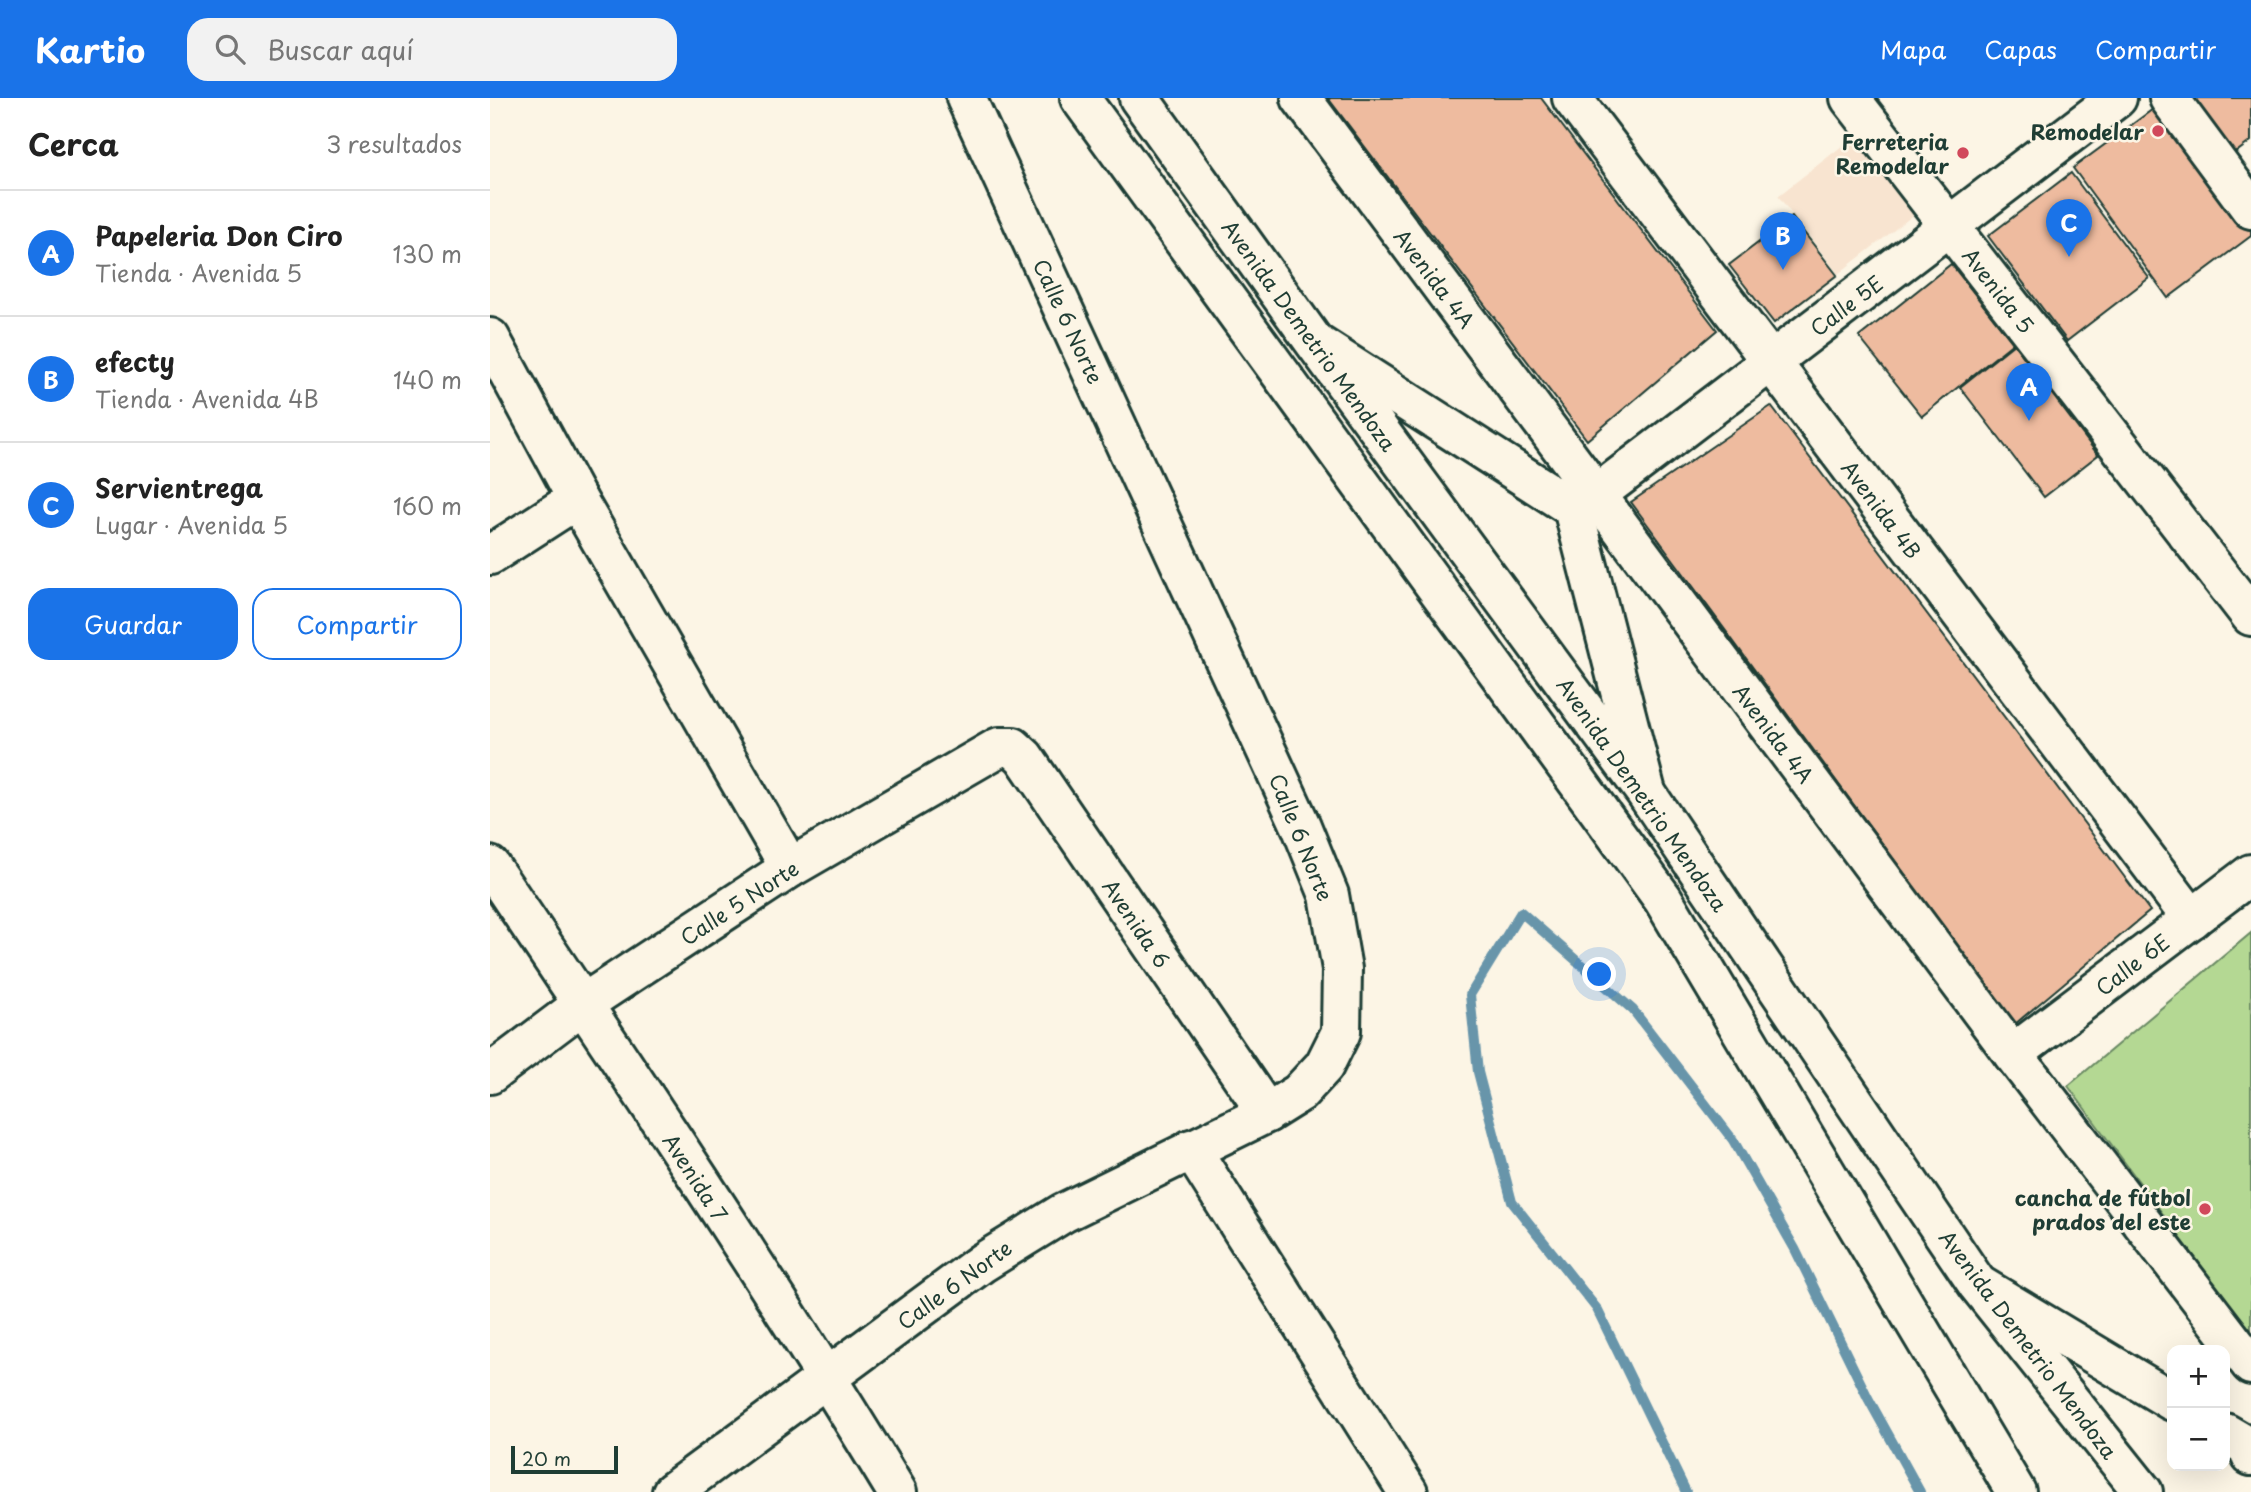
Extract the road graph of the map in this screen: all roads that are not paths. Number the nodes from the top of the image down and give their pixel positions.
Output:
1 (966, 98) edge
2 (1080, 98) edge
3 (1139, 98) edge
4 (1301, 98) edge
5 (1572, 98) edge
6 (1850, 98) edge
7 (2117, 98) edge
8 (2169, 98) edge
9 (2251, 209) edge
10 (1949, 226) junction
11 (490, 338) edge
12 (1315, 342) junction
13 (1771, 362) junction
14 (577, 499) junction
15 (1585, 501) junction
16 (490, 555) edge
17 (2251, 616) edge
18 (999, 747) joint
19 (1646, 793) junction
20 (490, 866) edge
21 (790, 868) junction
22 (2251, 874) edge
23 (2192, 919) junction
24 (583, 1004) junction
25 (2013, 1054) junction
26 (490, 1074) edge
27 (1267, 1113) junction
28 (1191, 1149) junction
29 (1978, 1285) junction
30 (2251, 1365) edge
31 (827, 1377) junction
32 (2167, 1398) edge
33 (672, 1492) edge
34 (897, 1492) edge
35 (1408, 1492) edge
36 (2016, 1492) edge
37 (2143, 1492) edge

1 - 27 street, Calle 6 Norte
2 - 36 street
3 - 12 street, Avenida Demetrio Mendoza
4 - 15 street, Avenida 4A
5 - 13 street, Avenida 4B
6 - 10 street, Avenida 5
7 - 10 street, Calle 5E
8 - 9 street
10 - 13 street, Calle 5E
10 - 17 street, Avenida 5
11 - 14 street
12 - 15 street
12 - 19 street, Avenida Demetrio Mendoza
13 - 15 street, Calle 5E
13 - 23 street, Avenida 4B
14 - 16 street
14 - 21 street
15 - 19 street
15 - 25 street, Avenida 4A
18 - 21 street, Calle 5 Norte
18 - 27 street, Avenida 6
19 - 29 street, Avenida Demetrio Mendoza
20 - 24 street, Avenida 7
21 - 24 street, Calle 5 Norte
22 - 23 street, Calle 6E
23 - 25 street, Calle 6E
24 - 26 street, Calle 5 Norte
24 - 31 street, Avenida 7
25 - 30 street, Avenida 4A
27 - 28 street, Calle 6 Norte
28 - 31 street, Calle 6 Norte
28 - 35 street
29 - 32 street
29 - 37 street, Avenida Demetrio Mendoza
31 - 33 street, Calle 6 Norte
31 - 34 street, Avenida 7

